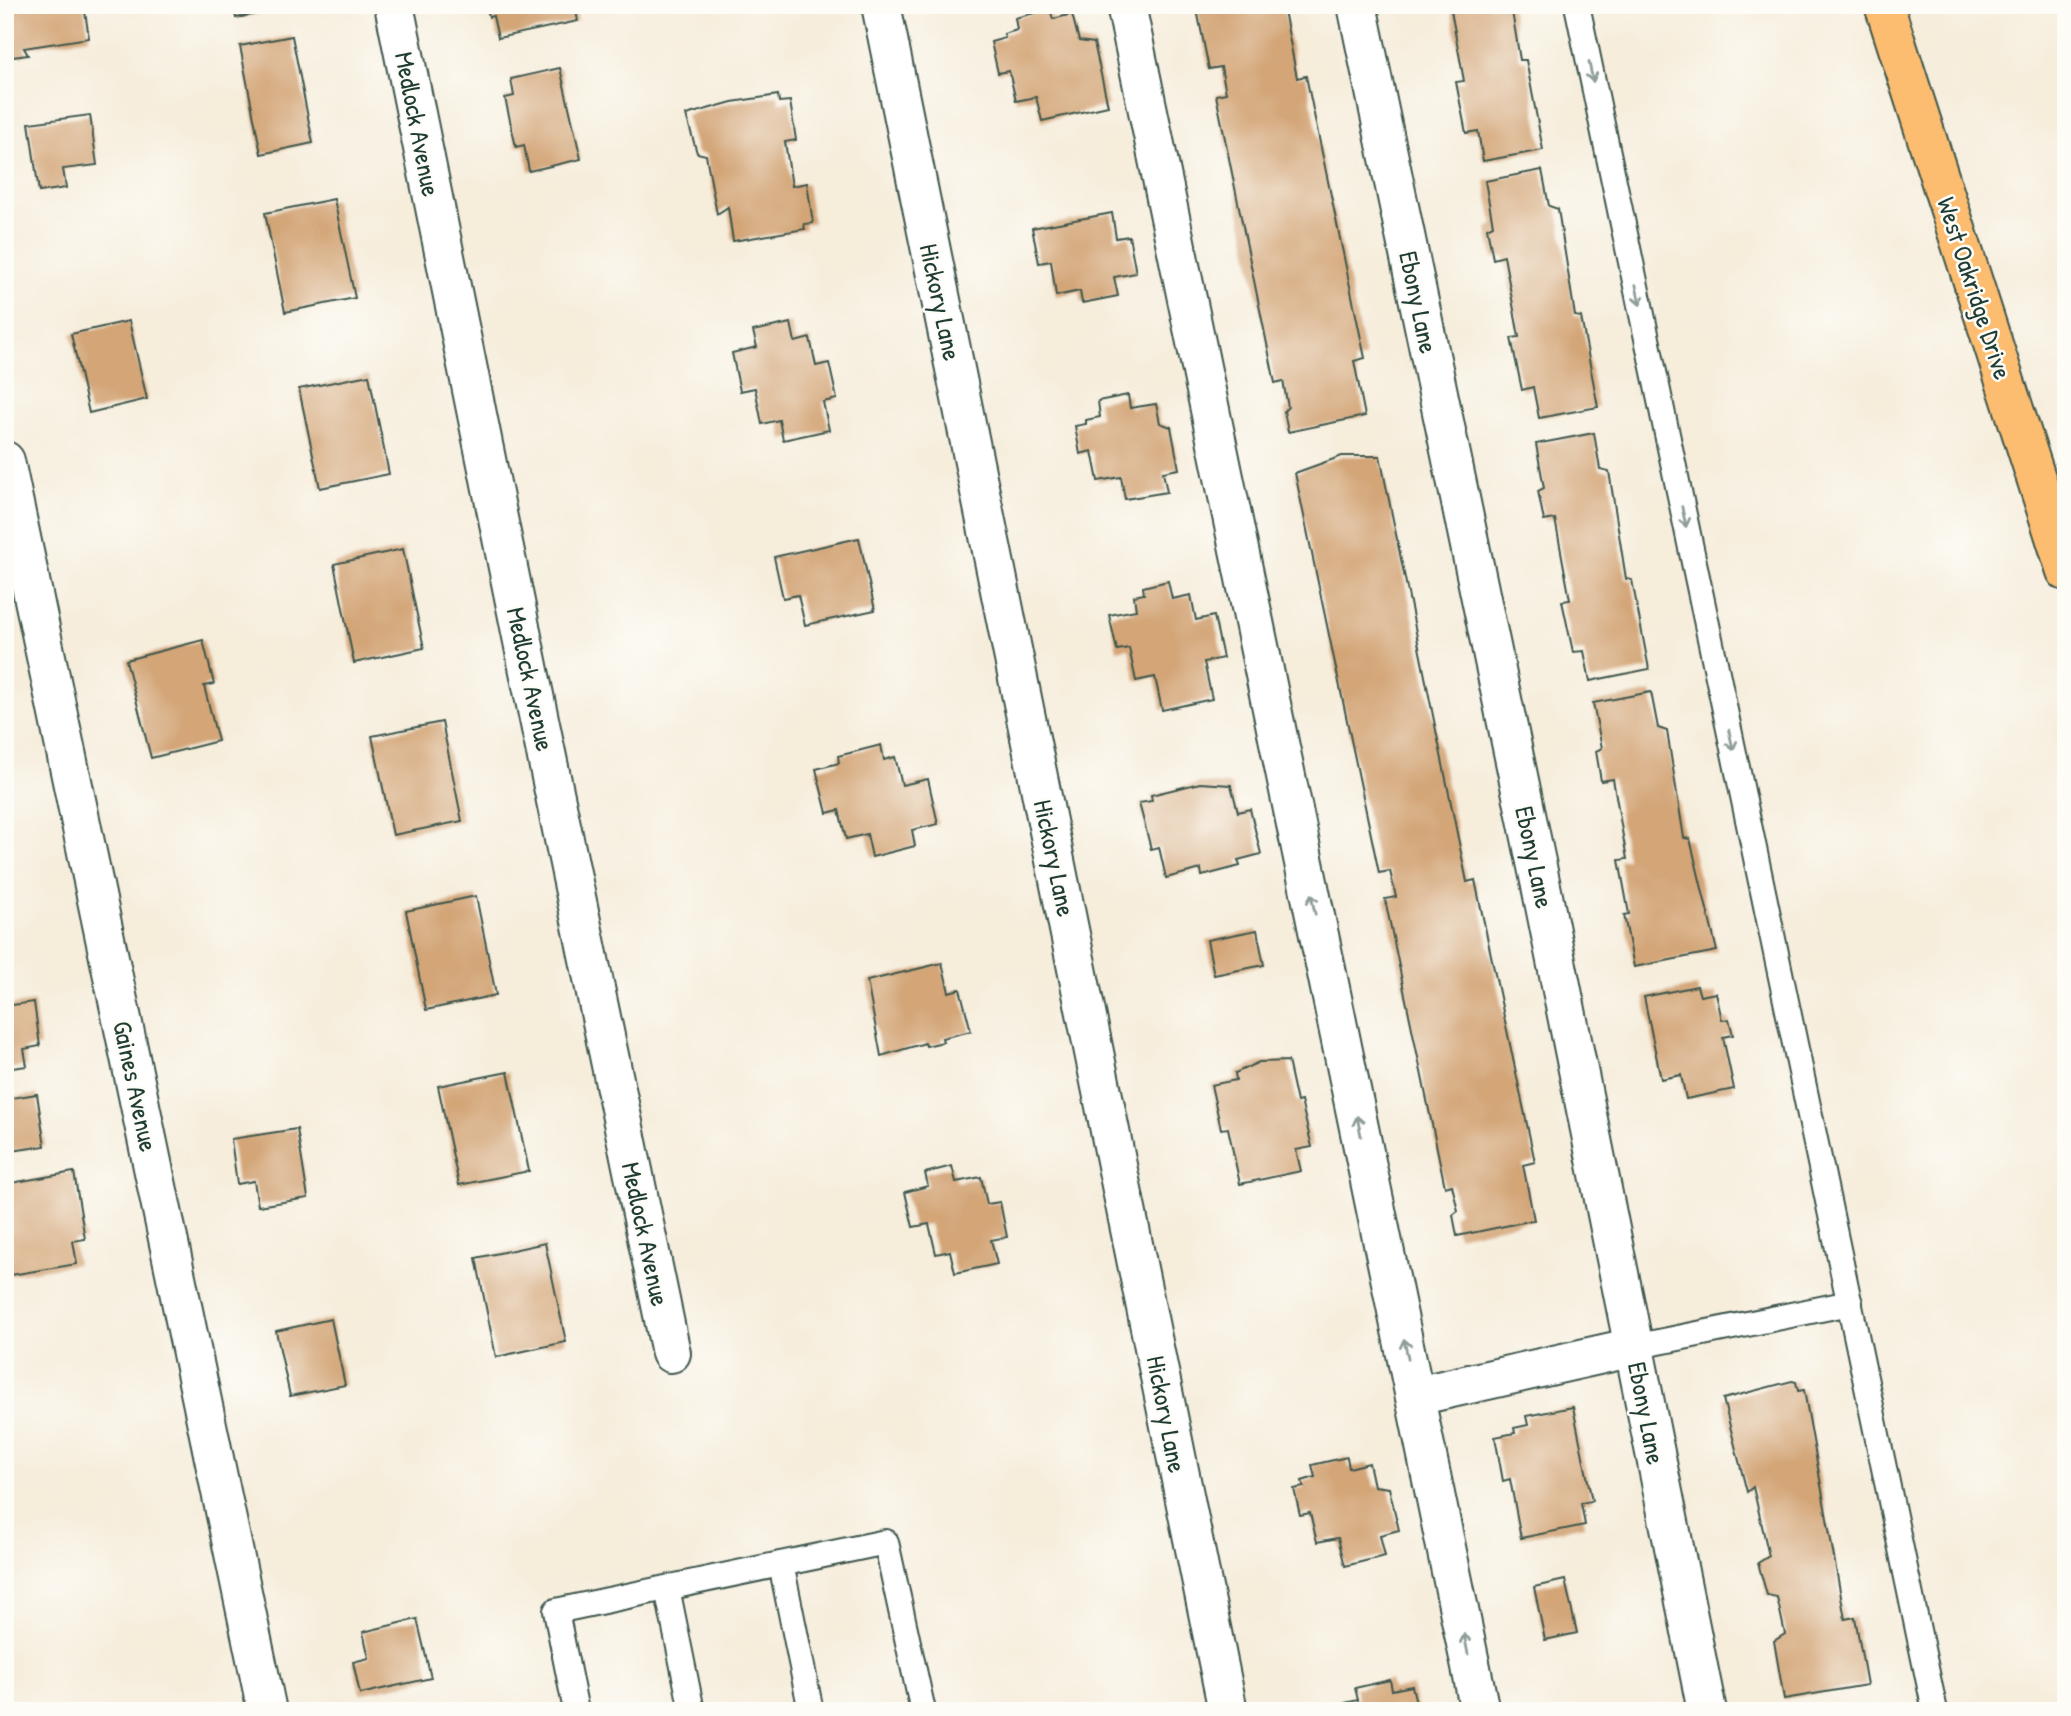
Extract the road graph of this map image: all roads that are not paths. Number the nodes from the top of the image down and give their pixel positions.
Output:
1 (394, 5) edge
2 (881, 5) edge
3 (1126, 5) edge
4 (1357, 5) edge
5 (1577, 5) edge
6 (1884, 5) edge
7 (5, 461) edge
8 (2066, 571) edge
9 (1850, 1303) junction
10 (1634, 1347) junction
11 (671, 1353) dead end
12 (1416, 1396) junction
13 (780, 1564) junction
14 (667, 1588) junction
15 (267, 1711) edge
16 (576, 1711) edge
17 (692, 1711) edge
18 (810, 1711) edge
19 (923, 1711) edge
20 (1228, 1711) edge
21 (1480, 1711) edge
22 (1707, 1711) edge
23 (1935, 1711) edge

1 - 11 street, Medlock Avenue
2 - 20 street, Hickory Lane
12 -> 3 street
4 - 10 street, Ebony Lane
5 -> 9 lane
6 - 8 main road, West Oakridge Drive
7 - 15 street, Gaines Avenue
9 - 10 lane
9 - 23 lane
10 - 12 street
10 - 22 street, Ebony Lane
21 -> 12 street
13 - 14 lane
13 - 18 lane
13 - 19 lane
14 - 16 lane
14 - 17 lane

